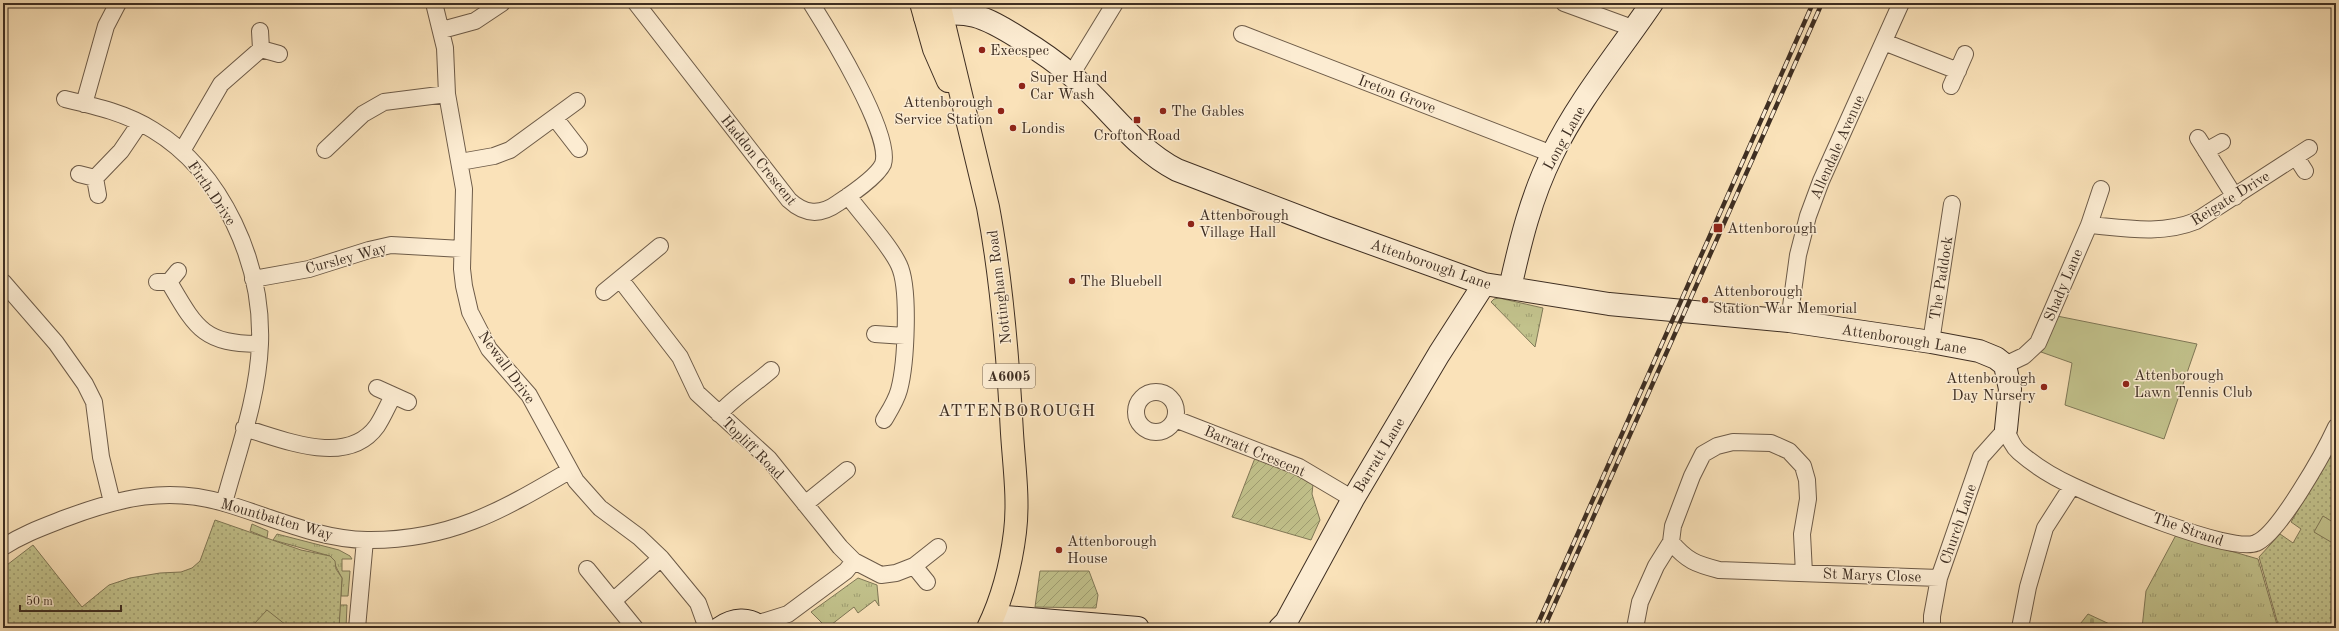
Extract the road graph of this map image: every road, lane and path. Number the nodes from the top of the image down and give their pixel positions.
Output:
1 (118, 3) edge
2 (434, 3) edge
3 (636, 3) edge
4 (811, 3) edge
5 (1115, 3) edge
6 (1564, 3) edge
7 (1652, 3) edge
8 (1901, 3) edge
9 (499, 4) edge
10 (932, 9) edge
11 (1635, 29) junction
12 (442, 30) junction
13 (260, 31) dead end
14 (1242, 34) dead end
15 (1884, 42) junction
16 (261, 49) junction
17 (279, 54) dead end
18 (1965, 54) dead end
19 (1958, 71) junction
20 (1071, 74) junction
21 (1951, 86) dead end
22 (447, 94) junction
23 (65, 99) dead end
24 (577, 101) dead end
25 (84, 104) junction
26 (555, 118) junction
27 (140, 123) junction
28 (2198, 138) dead end
29 (2222, 142) dead end
30 (579, 149) dead end
31 (325, 150) dead end
32 (182, 151) junction
33 (2206, 151) junction
34 (1552, 154) junction
35 (460, 162) junction
36 (2305, 171) dead end
37 (79, 174) dead end
38 (95, 178) junction
39 (2102, 189) dead end
40 (98, 195) dead end
41 (848, 196) junction
42 (2235, 197) junction
43 (1955, 211) dead end
44 (2089, 225) junction
45 (660, 246) dead end
46 (462, 249) junction
47 (168, 278) dead end
48 (254, 279) junction
49 (620, 279) junction
50 (1484, 284) junction
51 (4, 286) edge
52 (1510, 288) junction
53 (604, 292) dead end
54 (1789, 321) junction
55 (875, 334) dead end
56 (905, 336) junction
57 (1930, 342) junction
58 (260, 344) junction
59 (2005, 365) junction
60 (771, 370) dead end
61 (376, 388) dead end
62 (393, 396) junction
63 (408, 402) dead end
64 (719, 414) junction
65 (1175, 419) dead end
66 (884, 420) dead end
67 (2336, 427) edge
68 (244, 428) junction
69 (2006, 429) junction
70 (847, 470) dead end
71 (569, 471) junction
72 (2072, 486) junction
73 (1353, 499) junction
74 (112, 502) junction
75 (224, 503) junction
76 (805, 504) junction
77 (365, 540) junction
78 (1671, 542) junction
79 (3, 547) edge
80 (938, 547) dead end
81 (661, 558) junction
82 (854, 561) junction
83 (914, 566) junction
84 (587, 569) dead end
85 (1804, 573) junction
86 (1939, 578) junction
87 (927, 582) dead end
88 (613, 601) junction
89 (788, 614) junction
90 (991, 622) edge
91 (718, 626) edge
92 (759, 626) edge
93 (357, 628) edge
94 (635, 628) edge
95 (779, 628) edge
96 (1138, 628) edge
97 (1280, 628) edge
98 (1635, 628) edge
99 (1932, 628) edge
100 (2020, 628) edge

1 - 25 street
2 - 12 street, Newall Drive
3 - 41 street, Haddon Crescent
4 - 41 street, Haddon Crescent
5 - 20 street
6 - 11 street
7 - 11 street, Long Lane
8 - 15 street, Allendale Avenue
9 - 12 street
10 - 20 street, Attenborough Lane
10 - 90 main road, Nottingham Road / A6005
11 - 34 street, Long Lane
12 - 22 street, Newall Drive
13 - 16 street
14 - 34 street, Ireton Grove
15 - 19 street
15 - 54 street, Allendale Avenue
16 - 17 street
16 - 32 street
18 - 19 street
19 - 21 street
20 - 50 street, Attenborough Lane
22 - 31 street
22 - 35 street, Newall Drive
23 - 25 street, Firth Drive
24 - 26 street
25 - 27 street, Firth Drive
26 - 30 street
26 - 35 street
27 - 32 street, Firth Drive
27 - 38 street
28 - 33 street
29 - 33 street
32 - 48 street, Firth Drive
33 - 42 street
34 - 52 street, Long Lane
35 - 46 street, Newall Drive
36 - 42 street, Reigate Drive
37 - 38 street
38 - 40 street
39 - 44 street, Shady Lane
41 - 56 street
42 - 44 street, Reigate Drive
43 - 57 street, The Paddock
44 - 59 street, Shady Lane
45 - 49 street
46 - 48 street, Cursley Way
46 - 71 street, Newall Drive
47 - 58 street
48 - 58 street, Firth Drive
49 - 53 street
49 - 64 street, Topliff Road
50 - 52 street, Attenborough Lane
50 - 73 street, Barratt Lane
51 - 74 street
52 - 54 street, Attenborough Lane
54 - 57 street, Attenborough Lane
55 - 56 street
56 - 66 street
57 - 59 street, Attenborough Lane
58 - 68 street, Firth Drive
59 - 69 street
60 - 64 street
61 - 62 street
62 - 63 street
62 - 68 street
64 - 76 street, Topliff Road
65 - 73 street, Barratt Crescent
67 - 72 street, The Strand
68 - 75 street, Firth Drive
69 - 72 street, The Strand
69 - 86 street, Church Lane
70 - 76 street
71 - 77 street, Mountbatten Way
71 - 81 street, Newall Drive
72 - 100 street
73 - 97 street, Barratt Lane
74 - 75 street, Mountbatten Way
74 - 79 street, Mountbatten Way
75 - 77 street, Mountbatten Way
76 - 82 street, Topliff Road
77 - 93 street
78 - 85 street, St Marys Close
78 - 85 street, St Marys Close
78 - 98 street, St Marys Close
80 - 83 street, Topliff Road
81 - 88 street
81 - 91 street, Newall Drive
82 - 83 street, Topliff Road
82 - 89 street
83 - 87 street
84 - 88 street
85 - 86 street, St Marys Close
86 - 99 street, Church Lane
88 - 94 street
89 - 92 street
89 - 95 street
90 - 96 street
91 - 92 street

